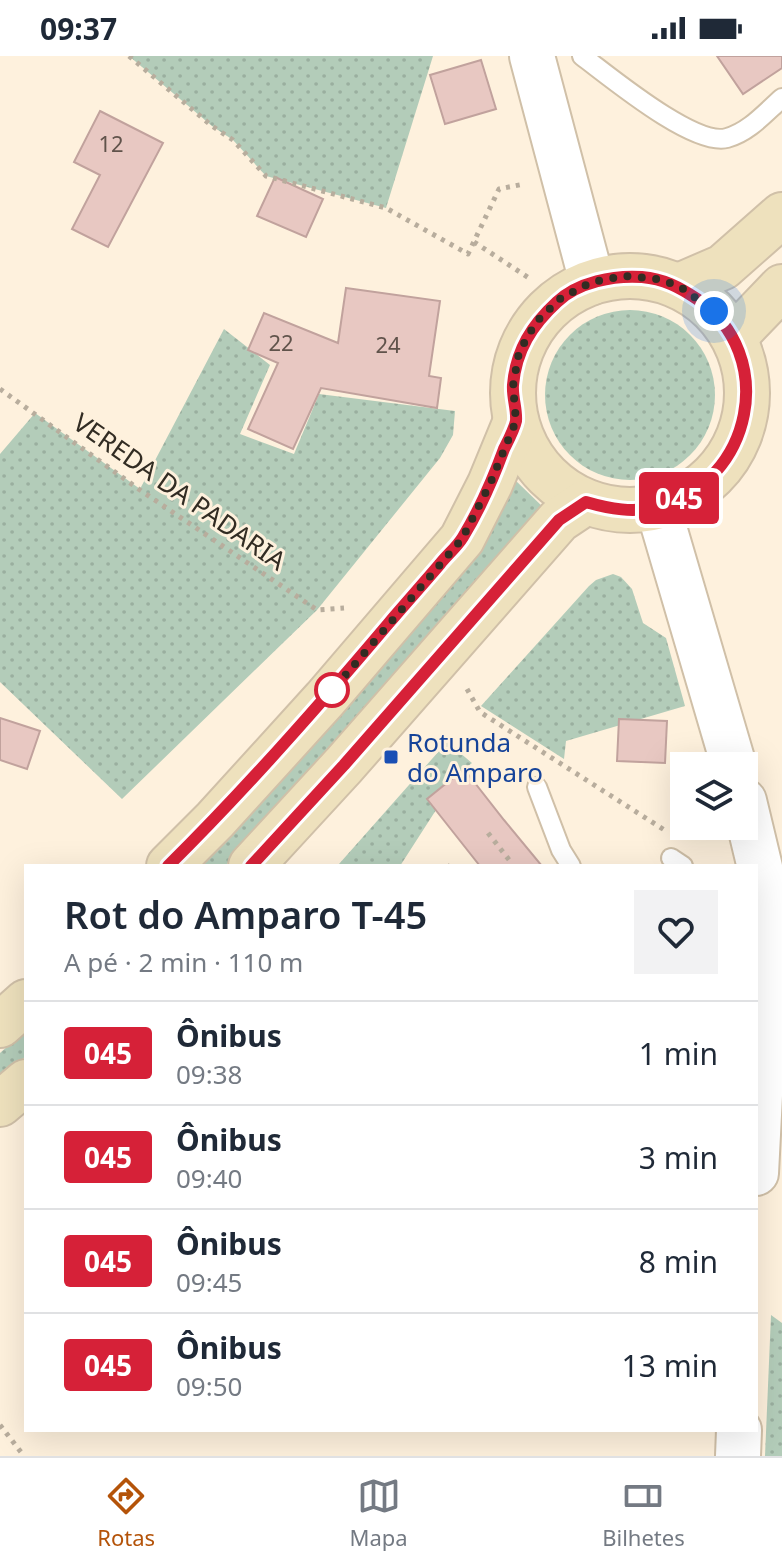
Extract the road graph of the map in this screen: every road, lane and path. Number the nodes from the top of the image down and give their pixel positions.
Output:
1 (129, 56) edge
2 (532, 56) edge
3 (582, 56) edge
4 (782, 98) edge
5 (529, 183) dead end
6 (782, 215) edge
7 (474, 242) junction
8 (529, 278) dead end
9 (592, 282) junction
10 (679, 286) junction
11 (782, 287) edge
12 (734, 337) junction
13 (0, 389) edge
14 (516, 421) junction
15 (586, 502) junction
16 (658, 507) junction
17 (344, 608) dead end
18 (467, 689) dead end
19 (730, 752) edge
20 (537, 787) dead end
21 (667, 832) dead end
22 (488, 833) dead end
23 (753, 840) edge
24 (510, 861) dead end
25 (171, 864) edge
26 (253, 864) edge
27 (570, 864) edge
28 (767, 913) edge
29 (24, 1004) edge
30 (0, 1025) edge
31 (24, 1084) edge
32 (0, 1104) edge
33 (758, 1105) edge
34 (0, 1425) edge
35 (739, 1432) edge
36 (24, 1456) edge
37 (738, 1456) edge

1 - 7 path
2 - 9 street
3 - 4 lane
5 - 7 path
6 - 10 main road
7 - 8 path
9 - 10 main road
9 - 14 main road
10 - 12 main road
11 - 12 main road
12 - 16 main road
13 - 17 path, VEREDA DA PADARIA
14 - 15 main road
14 - 25 main road
15 - 16 main road
15 - 26 main road
16 - 19 street
18 - 21 path
20 - 27 lane
22 - 24 path
23 - 28 street
28 - 33 street
29 - 30 main road
31 - 32 main road
34 - 36 path
35 - 37 street

